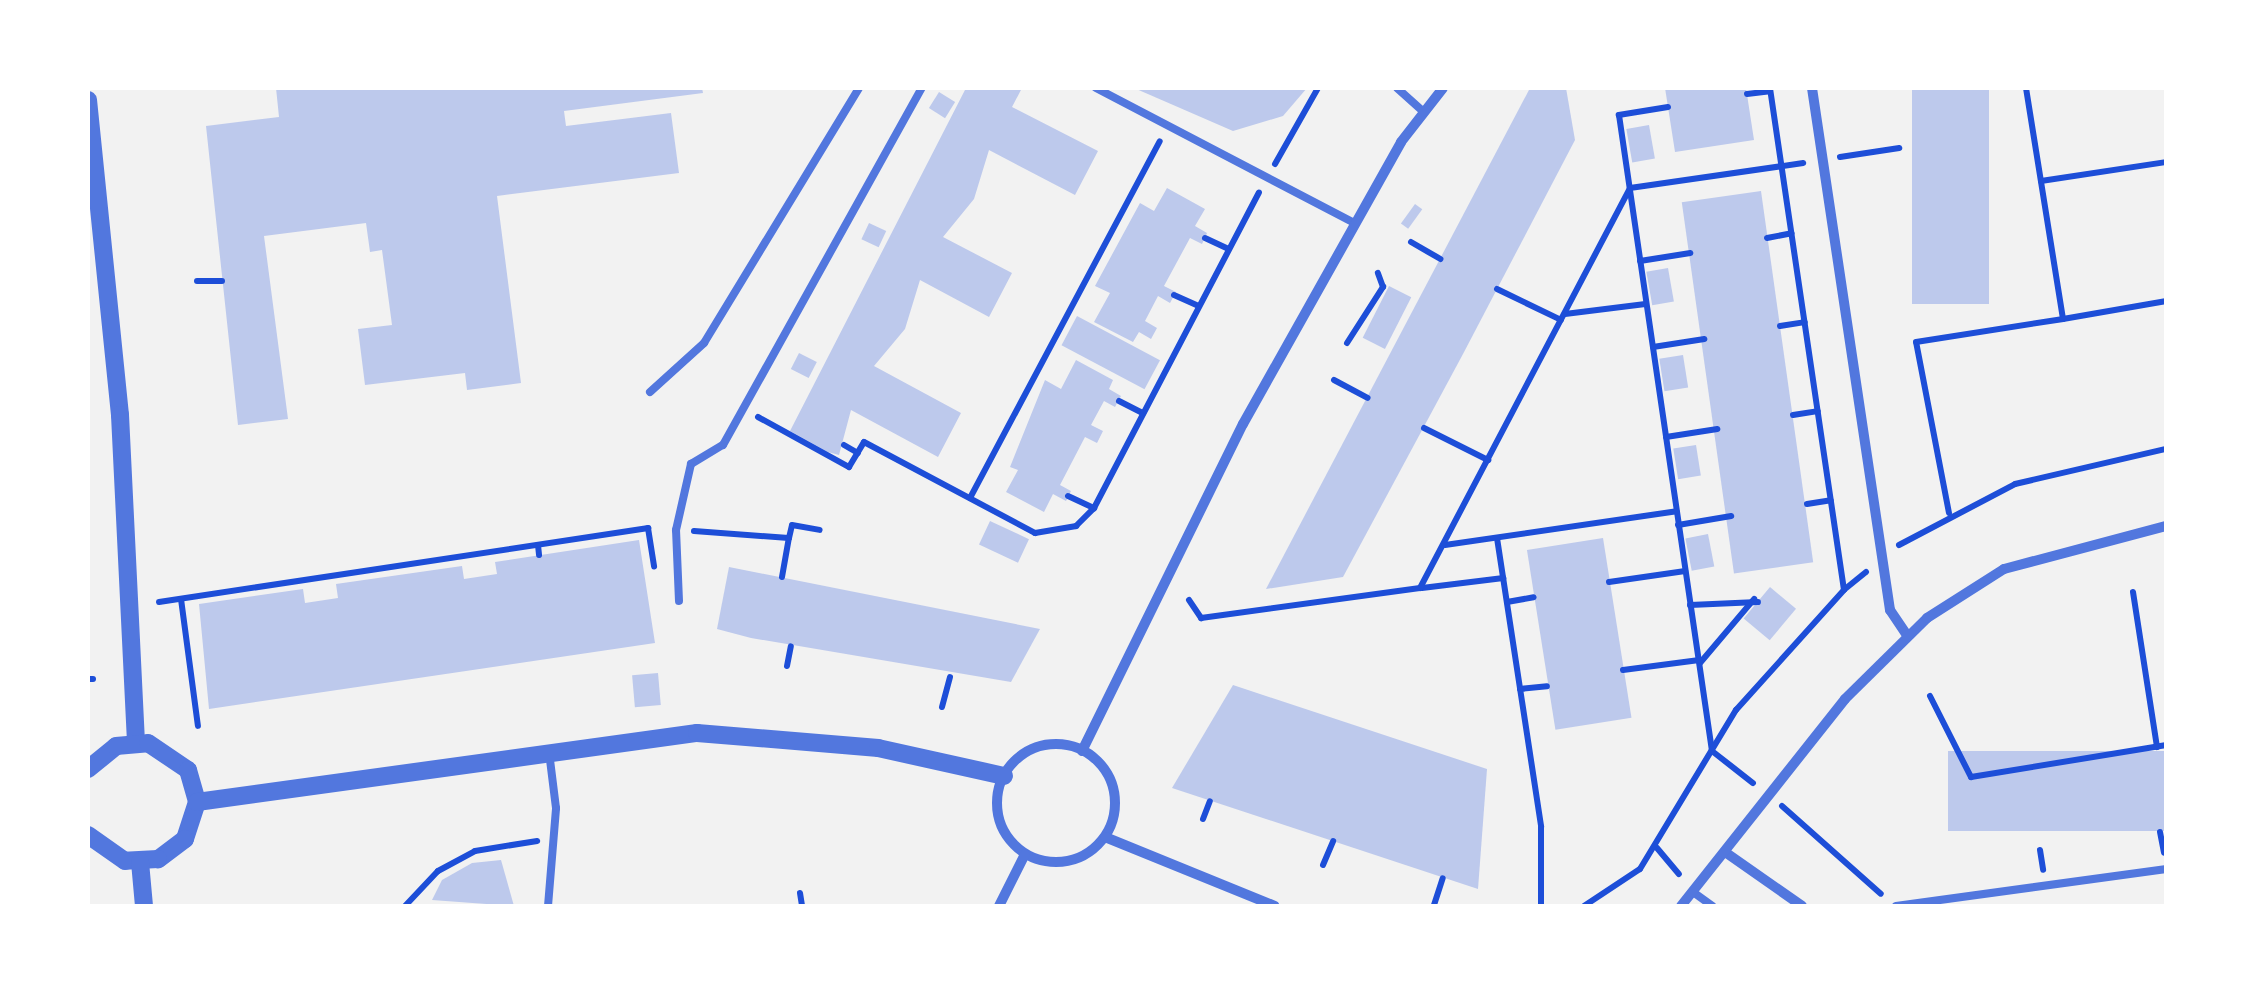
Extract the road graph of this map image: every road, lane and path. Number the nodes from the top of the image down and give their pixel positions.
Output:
1 (859, 88) edge
2 (922, 88) edge
3 (1096, 88) edge
4 (1318, 88) edge
5 (1398, 88) edge
6 (1443, 88) edge
7 (1812, 88) edge
8 (2026, 88) edge
9 (1771, 89) edge
10 (1747, 94) dead end
11 (88, 100) edge
12 (1668, 107) dead end
13 (1424, 112) junction
14 (1168, 126) junction
15 (1898, 148) dead end
16 (1823, 160) junction
17 (2166, 162) edge
18 (1782, 166) junction
19 (1268, 177) junction
20 (2041, 181) junction
21 (1630, 188) junction
22 (1354, 222) junction
23 (1792, 234) junction
24 (1205, 238) dead end
25 (1767, 238) dead end
26 (1411, 242) dead end
27 (1229, 250) junction
28 (1690, 253) dead end
29 (1440, 259) dead end
30 (1640, 261) junction
31 (1378, 273) dead end
32 (222, 281) dead end
33 (197, 282) dead end
34 (1498, 288) dead end
35 (1174, 295) dead end
36 (2166, 300) edge
37 (1645, 304) junction
38 (1199, 306) junction
39 (1562, 317) junction
40 (2063, 319) junction
41 (1805, 322) junction
42 (1780, 326) dead end
43 (1704, 338) dead end
44 (1347, 343) dead end
45 (1653, 347) junction
46 (1334, 380) dead end
47 (650, 392) dead end
48 (1368, 398) dead end
49 (1119, 401) dead end
50 (744, 409) junction
51 (1818, 411) junction
52 (1143, 414) junction
53 (1793, 415) dead end
54 (1424, 428) dead end
55 (1717, 429) dead end
56 (1666, 437) junction
57 (844, 445) dead end
58 (2166, 449) edge
59 (858, 452) junction
60 (1488, 460) junction
61 (1068, 496) dead end
62 (970, 498) junction
63 (1830, 500) junction
64 (1807, 504) dead end
65 (1094, 508) junction
66 (1677, 511) junction
67 (1950, 513) junction
68 (1730, 516) dead end
69 (1678, 525) junction
70 (2166, 526) edge
71 (648, 528) junction
72 (676, 530) junction
73 (820, 530) dead end
74 (789, 538) junction
75 (1497, 538) junction
76 (538, 544) junction
77 (1443, 545) junction
78 (540, 555) dead end
79 (1882, 558) junction
80 (1685, 571) junction
81 (782, 578) dead end
82 (1504, 578) junction
83 (1609, 582) dead end
84 (657, 584) dead end
85 (1420, 588) junction
86 (1844, 590) junction
87 (2133, 592) dead end
88 (1534, 597) dead end
89 (182, 598) junction
90 (1189, 600) dead end
91 (679, 601) dead end
92 (159, 602) dead end
93 (1507, 602) junction
94 (1690, 605) junction
95 (1907, 635) junction
96 (791, 646) dead end
97 (1699, 662) junction
98 (787, 666) dead end
99 (1623, 670) dead end
100 (950, 676) dead end
101 (1547, 686) dead end
102 (1520, 690) junction
103 (1930, 696) dead end
104 (942, 706) dead end
105 (198, 726) dead end
106 (136, 742) junction
107 (2166, 745) edge
108 (2157, 747) junction
109 (548, 748) junction
110 (1082, 751) junction
111 (1712, 751) junction
112 (88, 768) edge
113 (1004, 776) junction
114 (1210, 801) dead end
115 (197, 802) junction
116 (1203, 818) dead end
117 (88, 835) edge
118 (1818, 836) dead end
119 (1105, 837) junction
120 (554, 840) junction
121 (1332, 841) dead end
122 (1657, 848) junction
123 (1724, 852) junction
124 (1025, 854) junction
125 (140, 862) junction
126 (1324, 865) dead end
127 (2166, 869) edge
128 (1443, 878) dead end
129 (1693, 892) junction
130 (800, 893) dead end
131 (1434, 905) edge
132 (144, 906) edge
133 (405, 906) edge
134 (548, 906) edge
135 (802, 906) edge
136 (998, 906) edge
137 (1276, 906) edge
138 (1541, 906) edge
139 (1584, 906) edge
140 (1681, 906) edge
141 (1712, 906) edge
142 (1802, 906) edge
143 (1896, 906) edge

1 - 47 lane
2 - 50 lane
3 - 14 lane
4 - 19 path
5 - 13 lane
6 - 13 street
7 - 16 street
8 - 20 path
9 - 10 path
9 - 18 path
11 - 106 street
12 - 21 path
13 - 22 street
14 - 19 lane
14 - 62 path
15 - 16 path
16 - 18 path
16 - 79 street
17 - 20 path
18 - 21 path
18 - 23 path
19 - 22 lane
19 - 27 path
20 - 40 path
21 - 30 path
21 - 39 path
22 - 110 street
23 - 25 path
23 - 41 path
24 - 27 path
26 - 29 path
27 - 38 path
28 - 30 path
30 - 37 path
31 - 44 path
32 - 33 path
34 - 39 path
35 - 38 path
36 - 40 path
37 - 39 path
37 - 45 path
38 - 52 path
39 - 60 path
40 - 67 path
41 - 42 path
41 - 51 path
43 - 45 path
45 - 56 path
46 - 48 path
49 - 52 path
50 - 59 path
50 - 72 lane
51 - 53 path
51 - 63 path
52 - 65 path
54 - 60 path
55 - 56 path
56 - 66 path
57 - 59 path
58 - 67 path
59 - 62 path
60 - 77 path
61 - 65 path
62 - 65 path
63 - 64 path
63 - 86 path
66 - 69 path
66 - 75 path
67 - 79 path
68 - 69 path
69 - 80 path
70 - 95 street
71 - 72 path
71 - 76 path
71 - 84 path
72 - 74 path
72 - 91 lane
73 - 74 path
74 - 81 path
75 - 77 path
75 - 82 path
76 - 78 path
76 - 89 path
77 - 85 path
79 - 86 path
79 - 95 street
80 - 83 path
80 - 94 path
82 - 85 path
82 - 93 path
85 - 90 path
86 - 111 path
87 - 108 path
88 - 93 path
89 - 92 path
89 - 105 path
93 - 102 path
94 - 97 path
94 - 97 path
95 - 123 street
96 - 98 path
97 - 99 path
97 - 111 path
100 - 104 path
101 - 102 path
102 - 138 path
103 - 108 path
106 - 112 street
106 - 115 street
107 - 108 path
109 - 113 street
109 - 115 street
109 - 120 lane
110 - 113 street
110 - 119 street
111 - 122 path
113 - 124 street
114 - 116 path
115 - 125 street
117 - 125 street
118 - 143 path
119 - 124 street
119 - 137 street
120 - 133 path
120 - 134 lane
121 - 126 path
122 - 129 path
122 - 139 path
123 - 129 street
123 - 142 street
124 - 136 street
125 - 132 street
127 - 143 lane
128 - 131 path
129 - 140 street
129 - 141 lane
130 - 135 path

